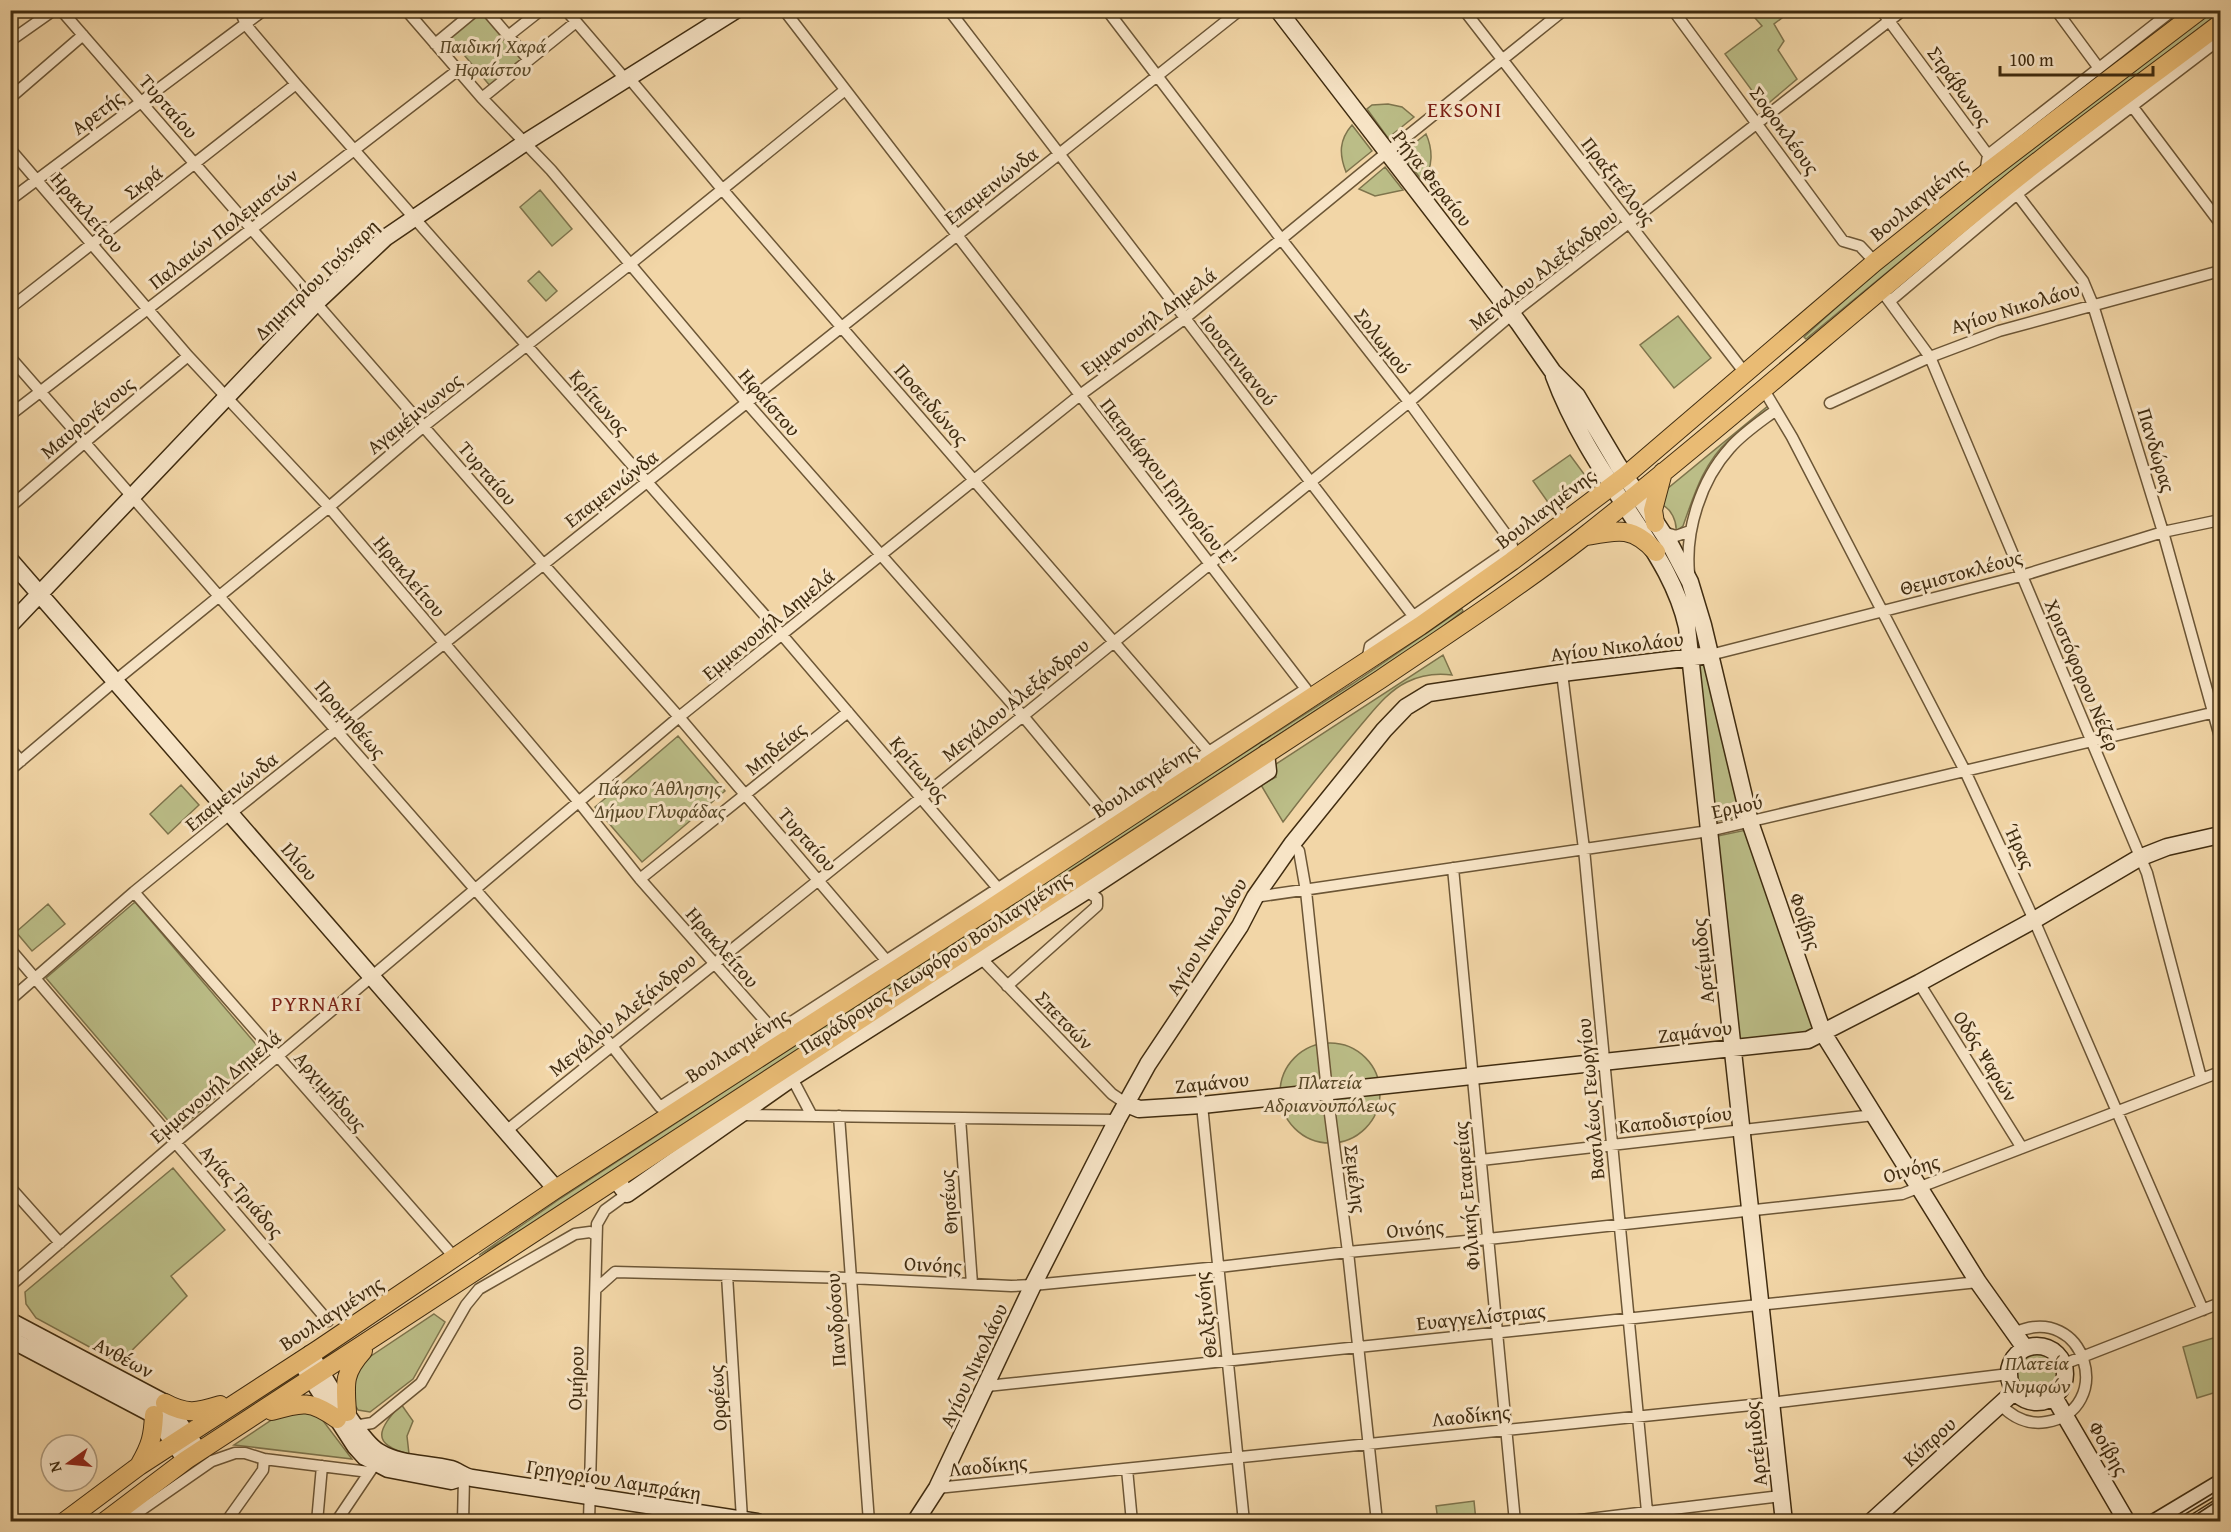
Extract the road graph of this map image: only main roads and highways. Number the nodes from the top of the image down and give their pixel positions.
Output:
1 (2200, 10) edge
2 (2220, 24) edge
3 (2046, 110) road end
4 (2069, 110) junction
5 (1664, 471) junction
6 (1658, 527) road end
7 (1582, 537) junction
8 (1656, 552) road end
9 (1512, 561) junction
10 (1484, 567) road end
11 (380, 1334) junction
12 (239, 1400) junction
13 (253, 1416) junction
14 (139, 1466) junction
15 (64, 1521) edge
16 (104, 1521) edge

1 - 4 main road, Βουλιαγμένης
2 - 5 main road
3 - 4 main road
4 - 9 main road, Βουλιαγμένης
5 - 6 main road
5 - 7 main road
7 - 8 main road
7 - 11 main road
9 - 10 main road
9 - 12 main road, Βουλιαγμένης
11 - 13 main road
11 - 13 main road
12 - 14 main road, Βουλιαγμένης
12 - 14 main road
13 - 16 main road
14 - 15 main road, Βουλιαγμένης

